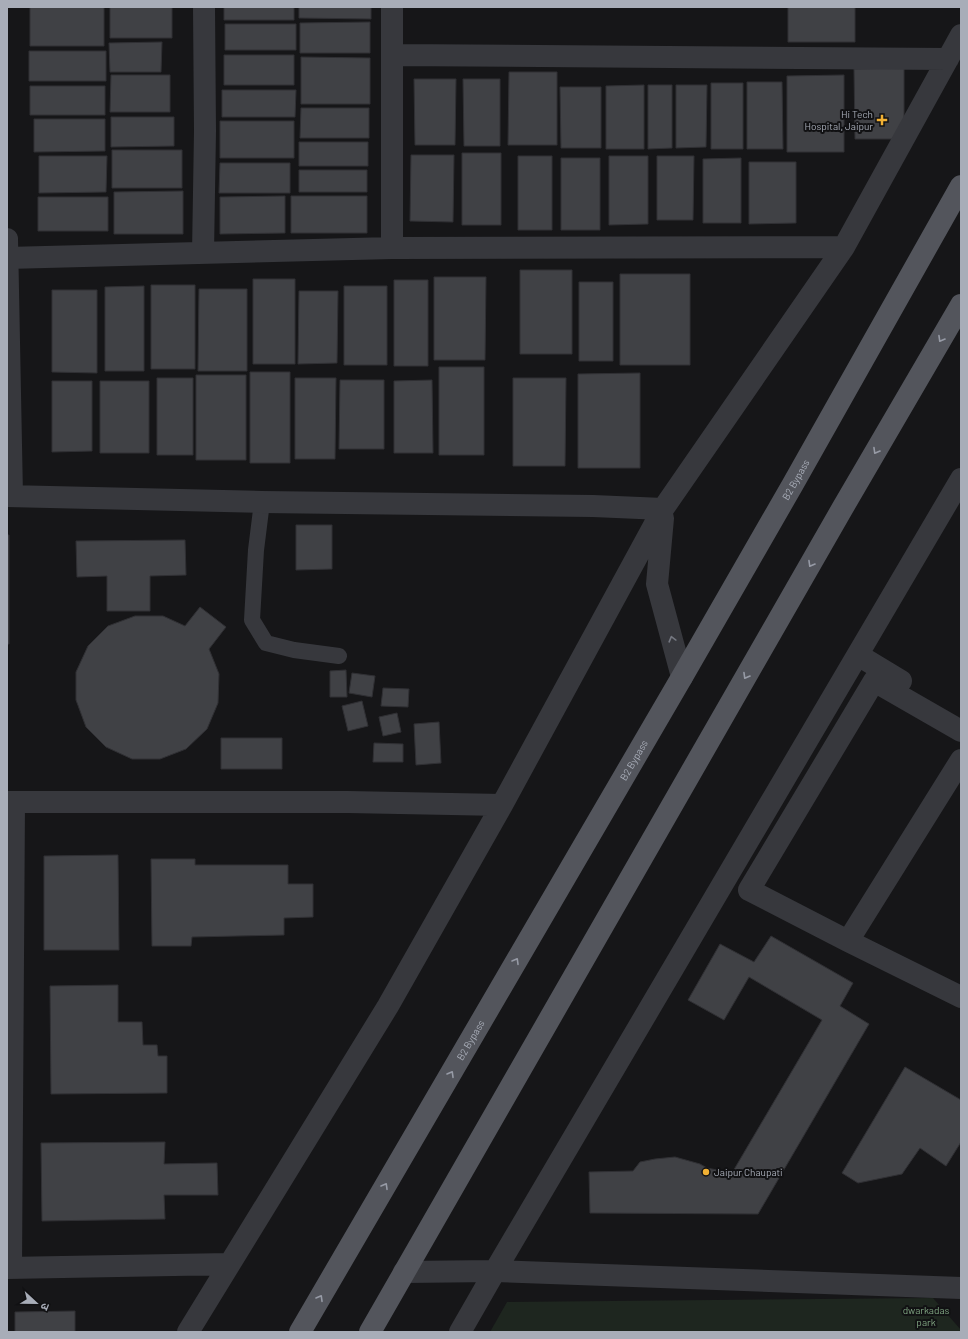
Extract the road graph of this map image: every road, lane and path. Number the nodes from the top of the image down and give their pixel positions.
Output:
1 (204, 7) edge
2 (392, 7) edge
3 (961, 36) edge
4 (392, 55) junction
5 (948, 59) junction
6 (961, 186) edge
7 (7, 239) edge
8 (844, 247) junction
9 (392, 248) junction
10 (203, 253) junction
11 (7, 258) edge
12 (961, 305) edge
13 (961, 479) edge
14 (10, 496) edge
15 (262, 502) junction
16 (663, 510) junction
17 (858, 655) junction
18 (339, 656) dead end
19 (682, 677) junction
20 (927, 704) junction
21 (961, 717) edge
22 (961, 730) edge
23 (961, 760) edge
24 (10, 802) edge
25 (502, 805) junction
26 (848, 941) junction
27 (961, 997) edge
28 (229, 1264) junction
29 (9, 1268) edge
30 (495, 1270) junction
31 (404, 1272) junction
32 (961, 1288) edge
33 (188, 1332) edge
34 (300, 1332) edge
35 (370, 1332) edge
36 (460, 1332) edge

1 - 10 street
2 - 4 street
3 - 5 street
4 - 5 street
4 - 9 street
5 - 8 street
6 - 19 main road, B2 Bypass
7 - 11 street
8 - 9 street
8 - 16 street
9 - 10 street
10 - 11 street
11 - 14 street
12 -> 31 main road
13 - 17 street
14 - 15 street
15 - 16 street
15 - 18 lane
19 -> 16 street
16 - 25 street
17 - 20 street
17 - 30 street
34 -> 19 main road, B2 Bypass
20 - 21 street
20 - 22 street
20 - 26 street
23 - 26 street
24 - 25 street
24 - 29 street
25 - 28 street
26 - 27 street
28 - 29 street
28 - 33 street
30 - 31 street
30 - 32 street
30 - 36 street
31 - 35 main road

